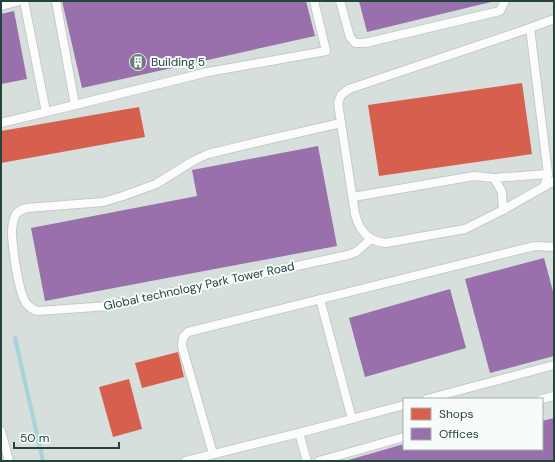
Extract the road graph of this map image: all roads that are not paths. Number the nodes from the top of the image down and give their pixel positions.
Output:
1 (20, 1) edge
2 (24, 1) edge
3 (56, 1) edge
4 (314, 1) edge
5 (340, 1) edge
6 (505, 1) edge
7 (1, 6) edge
8 (554, 19) edge
9 (530, 28) junction
10 (75, 105) junction
11 (46, 112) junction
12 (1, 123) edge
13 (342, 123) junction
14 (548, 174) junction
15 (494, 178) junction
16 (554, 181) edge
17 (544, 187) junction
18 (353, 196) junction
19 (504, 210) junction
20 (371, 239) junction
21 (554, 247) edge
22 (320, 299) junction
23 (554, 365) edge
24 (554, 396) edge
25 (431, 398) edge
26 (543, 399) edge
27 (403, 405) edge
28 (352, 419) junction
29 (1, 431) edge
30 (300, 433) junction
31 (403, 438) edge
32 (213, 454) junction
33 (9, 461) edge
34 (189, 461) edge
35 (307, 461) edge
36 (319, 461) edge

1 - 7 lane
2 - 11 lane
3 - 10 lane
4 - 10 lane
5 - 6 lane
8 - 9 lane
9 - 13 lane
9 - 14 lane
10 - 11 lane
11 - 12 lane
13 - 18 lane
13 - 20 lane, Global technology Park Tower Road
14 - 15 lane
14 - 17 lane
15 - 18 lane
15 - 19 lane
16 - 17 lane
17 - 19 lane
18 - 20 lane
19 - 20 lane
21 - 22 lane
22 - 28 lane
22 - 32 lane
23 - 25 lane
24 - 26 lane
27 - 28 lane
28 - 30 lane
29 - 33 lane
30 - 32 lane
30 - 35 lane
31 - 36 lane
32 - 34 lane

